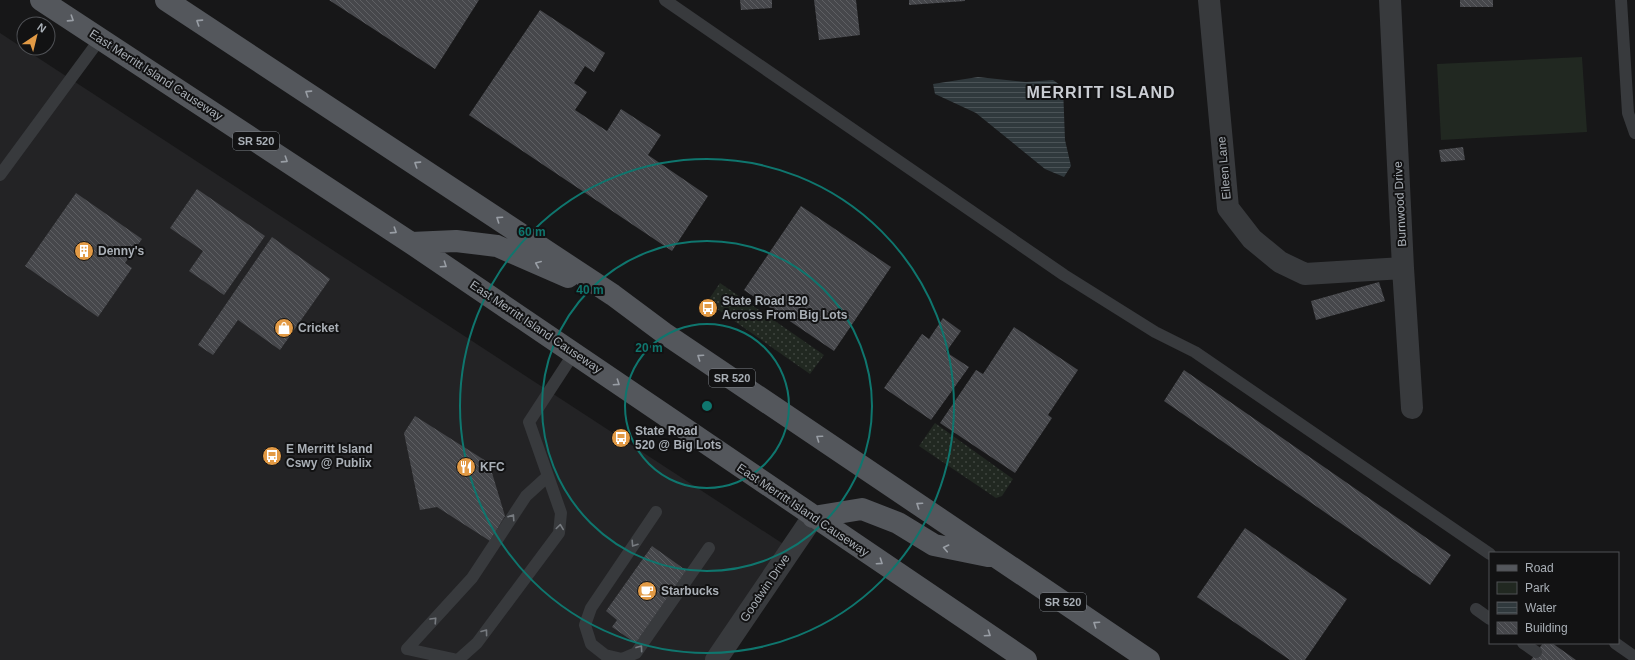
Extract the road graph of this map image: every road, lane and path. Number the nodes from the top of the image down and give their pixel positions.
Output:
1 (41, 0) edge
2 (166, 0) edge
3 (665, 0) edge
4 (1209, 0) edge
5 (1390, 0) edge
6 (1621, 0) edge
7 (100, 39) junction
8 (1635, 133) edge
9 (0, 174) edge
10 (412, 243) junction
11 (1403, 268) junction
12 (613, 295) junction
13 (574, 353) junction
14 (1412, 408) dead end
15 (548, 476) junction
16 (656, 512) dead end
17 (813, 517) junction
18 (709, 548) dead end
19 (1489, 553) edge
20 (998, 558) junction
21 (1476, 609) dead end
22 (1489, 618) edge
23 (1524, 644) edge
24 (1616, 644) edge
25 (1536, 652) dead end
26 (1635, 657) edge
27 (458, 660) edge
28 (716, 660) edge
29 (1026, 660) edge
30 (1149, 660) edge

1 -> 7 main road, East Merritt Island Causeway / SR 520
12 -> 2 main road, SR 520
3 - 19 lane
4 - 11 street, Eileen Lane
5 - 11 street, Burnwood Drive
6 - 8 lane
7 - 9 lane
7 -> 10 main road, East Merritt Island Causeway / SR 520
12 -> 10 main road
10 -> 13 main road, East Merritt Island Causeway / SR 520
11 - 14 street, Burnwood Drive
20 -> 12 main road, SR 520
13 - 15 lane
13 -> 17 main road, East Merritt Island Causeway / SR 520
27 -> 15 lane
27 -> 15 lane
16 -> 18 lane
20 -> 17 main road
17 - 28 street, Goodwin Drive
17 -> 29 main road, East Merritt Island Causeway / SR 520
30 -> 20 main road, SR 520
21 - 22 lane
23 - 25 lane
24 - 26 lane

